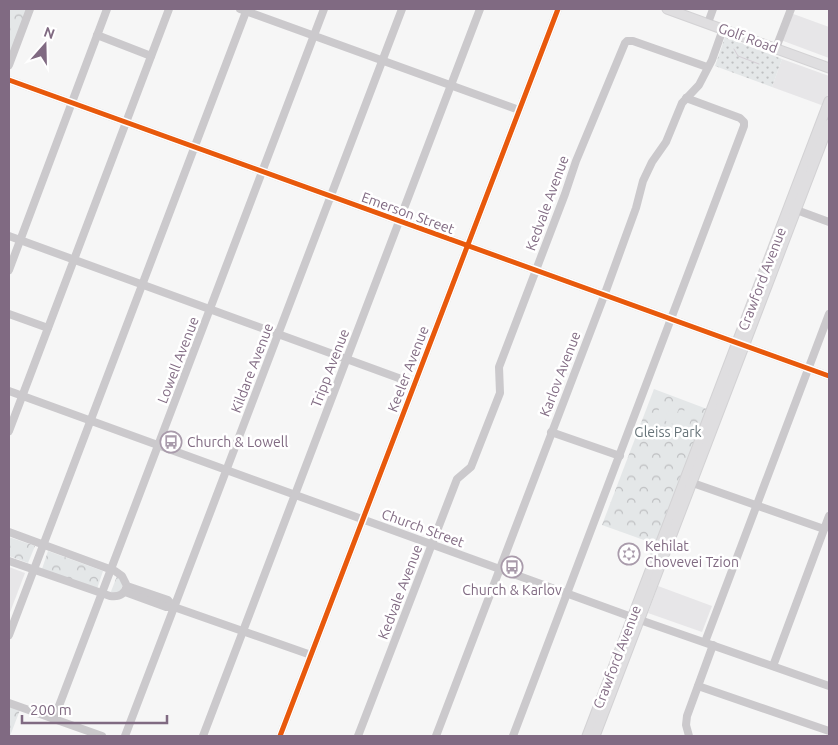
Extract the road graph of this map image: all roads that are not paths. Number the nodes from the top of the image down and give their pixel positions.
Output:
1 (30, 9) edge
2 (107, 9) edge
3 (169, 9) edge
4 (244, 9) edge
5 (324, 9) edge
6 (402, 9) edge
7 (480, 9) edge
8 (558, 9) edge
9 (667, 9) edge
10 (713, 9) edge
11 (791, 9) edge
12 (708, 24) junction
13 (724, 29) junction
14 (97, 35) junction
15 (314, 36) junction
16 (776, 48) junction
17 (151, 56) junction
18 (383, 60) junction
19 (9, 65) edge
20 (707, 68) junction
21 (829, 68) edge
22 (9, 80) edge
23 (451, 85) junction
24 (686, 98) junction
25 (829, 102) edge
26 (72, 103) junction
27 (519, 110) junction
28 (126, 122) junction
29 (829, 124) edge
30 (194, 147) junction
31 (262, 172) junction
32 (330, 197) junction
33 (792, 209) junction
34 (399, 222) junction
35 (829, 222) edge
36 (9, 236) edge
37 (20, 240) junction
38 (467, 246) junction
39 (74, 259) junction
40 (9, 270) edge
41 (535, 271) junction
42 (142, 284) junction
43 (604, 296) junction
44 (210, 309) junction
45 (9, 314) edge
46 (829, 314) edge
47 (671, 320) junction
48 (48, 328) junction
49 (279, 334) junction
50 (741, 345) junction
51 (347, 359) junction
52 (808, 369) junction
53 (829, 376) edge
54 (415, 384) junction
55 (9, 391) edge
56 (22, 396) junction
57 (90, 420) junction
58 (9, 431) edge
59 (551, 432) junction
60 (158, 445) junction
61 (620, 456) junction
62 (227, 470) junction
63 (689, 481) junction
64 (295, 495) junction
65 (757, 505) junction
66 (829, 516) edge
67 (363, 520) junction
68 (824, 529) junction
69 (9, 532) edge
70 (432, 544) junction
71 (43, 545) junction
72 (9, 560) edge
73 (34, 569) junction
74 (500, 569) junction
75 (111, 570) junction
76 (126, 589) junction
77 (102, 594) junction
78 (568, 594) junction
79 (174, 607) junction
80 (636, 618) junction
81 (242, 631) junction
82 (9, 635) edge
83 (709, 644) junction
84 (311, 656) junction
85 (773, 666) junction
86 (698, 686) junction
87 (829, 686) edge
88 (9, 703) edge
89 (54, 719) junction
90 (829, 731) edge
91 (102, 736) edge
92 (125, 736) edge
93 (203, 736) edge
94 (280, 736) edge
95 (358, 736) edge
96 (436, 736) edge
97 (513, 736) edge
98 (587, 736) edge
99 (596, 736) edge
100 (689, 736) edge

1 - 19 street
2 - 14 street
3 - 17 street
4 - 15 street
4 - 30 street
5 - 15 street, Lowell Avenue
6 - 18 street, Kildare Avenue
7 - 23 street, Tripp Avenue
8 - 27 street, Keeler Avenue
9 - 12 main road, Golf Road
10 - 12 street
11 - 16 street
12 - 13 main road, Golf Road
13 - 16 main road, Golf Road
13 - 20 street, Karlov Avenue
14 - 17 street
14 - 26 street
15 - 18 street
15 - 31 street, Lowell Avenue
16 - 21 main road, Golf Road
17 - 28 street
18 - 23 street
18 - 32 street, Kildare Avenue
20 - 24 street, Karlov Avenue
20 - 41 street, Kedvale Avenue
22 - 26 street, Emerson Street
23 - 27 street
23 - 34 street, Tripp Avenue
24 - 43 street, Karlov Avenue
24 - 47 street
25 - 33 main road, Crawford Avenue
26 - 28 street, Emerson Street
26 - 37 street
27 - 38 street, Keeler Avenue
28 - 30 street, Emerson Street
28 - 39 street
29 - 33 main road, Crawford Avenue
30 - 31 street, Emerson Street
30 - 42 street
31 - 32 street, Emerson Street
31 - 44 street, Lowell Avenue
32 - 34 street, Emerson Street
32 - 49 street, Kildare Avenue
33 - 35 street
33 - 50 main road, Crawford Avenue
34 - 38 street, Emerson Street
34 - 51 street, Tripp Avenue
36 - 37 street
37 - 39 street
37 - 40 street
38 - 41 street, Emerson Street
38 - 54 street, Keeler Avenue
39 - 42 street
39 - 48 street
41 - 43 street, Emerson Street
41 - 70 street, Kedvale Avenue
42 - 44 street
42 - 57 street
43 - 47 street, Emerson Street
43 - 59 street, Karlov Avenue
44 - 49 street
44 - 60 street, Lowell Avenue
45 - 48 street
46 - 52 street
47 - 50 street, Emerson Street
47 - 61 street
48 - 56 street
49 - 51 street
49 - 62 street, Kildare Avenue
50 - 52 street, Emerson Street
50 - 63 main road, Crawford Avenue
51 - 54 street
51 - 64 street, Tripp Avenue
52 - 53 street, Emerson Street
52 - 65 street
54 - 67 street, Keeler Avenue
55 - 56 street, Church Street
56 - 57 street, Church Street
56 - 58 street
57 - 60 street, Church Street
57 - 71 street
59 - 61 street
59 - 74 street, Karlov Avenue
60 - 62 street, Church Street
60 - 75 street, Lowell Avenue
61 - 78 street
62 - 64 street, Church Street
62 - 79 street, Kildare Avenue
63 - 65 street
63 - 80 main road, Crawford Avenue
64 - 67 street, Church Street
64 - 81 street, Tripp Avenue
65 - 68 street
65 - 83 street
66 - 68 street
67 - 70 street, Church Street
67 - 84 street, Keeler Avenue
68 - 85 street
69 - 71 street
70 - 74 street, Church Street
70 - 95 street, Kedvale Avenue
71 - 73 street
71 - 75 street
72 - 73 street
73 - 77 street
73 - 82 street
74 - 78 street, Church Street
74 - 96 street, Karlov Avenue
75 - 76 street
75 - 77 street, Lowell Avenue
76 - 77 street
76 - 79 street
77 - 89 street, Lowell Avenue
78 - 80 street, Church Street
78 - 97 street
79 - 81 street
79 - 92 street, Kildare Avenue
80 - 83 street, Church Street
80 - 98 main road, Crawford Avenue
80 - 99 main road, Crawford Avenue
81 - 84 street
81 - 93 street, Tripp Avenue
83 - 85 street, Church Street
83 - 86 street
84 - 94 street, Keeler Avenue
85 - 87 street, Church Street
86 - 90 street
86 - 100 street
88 - 89 street
89 - 91 street

